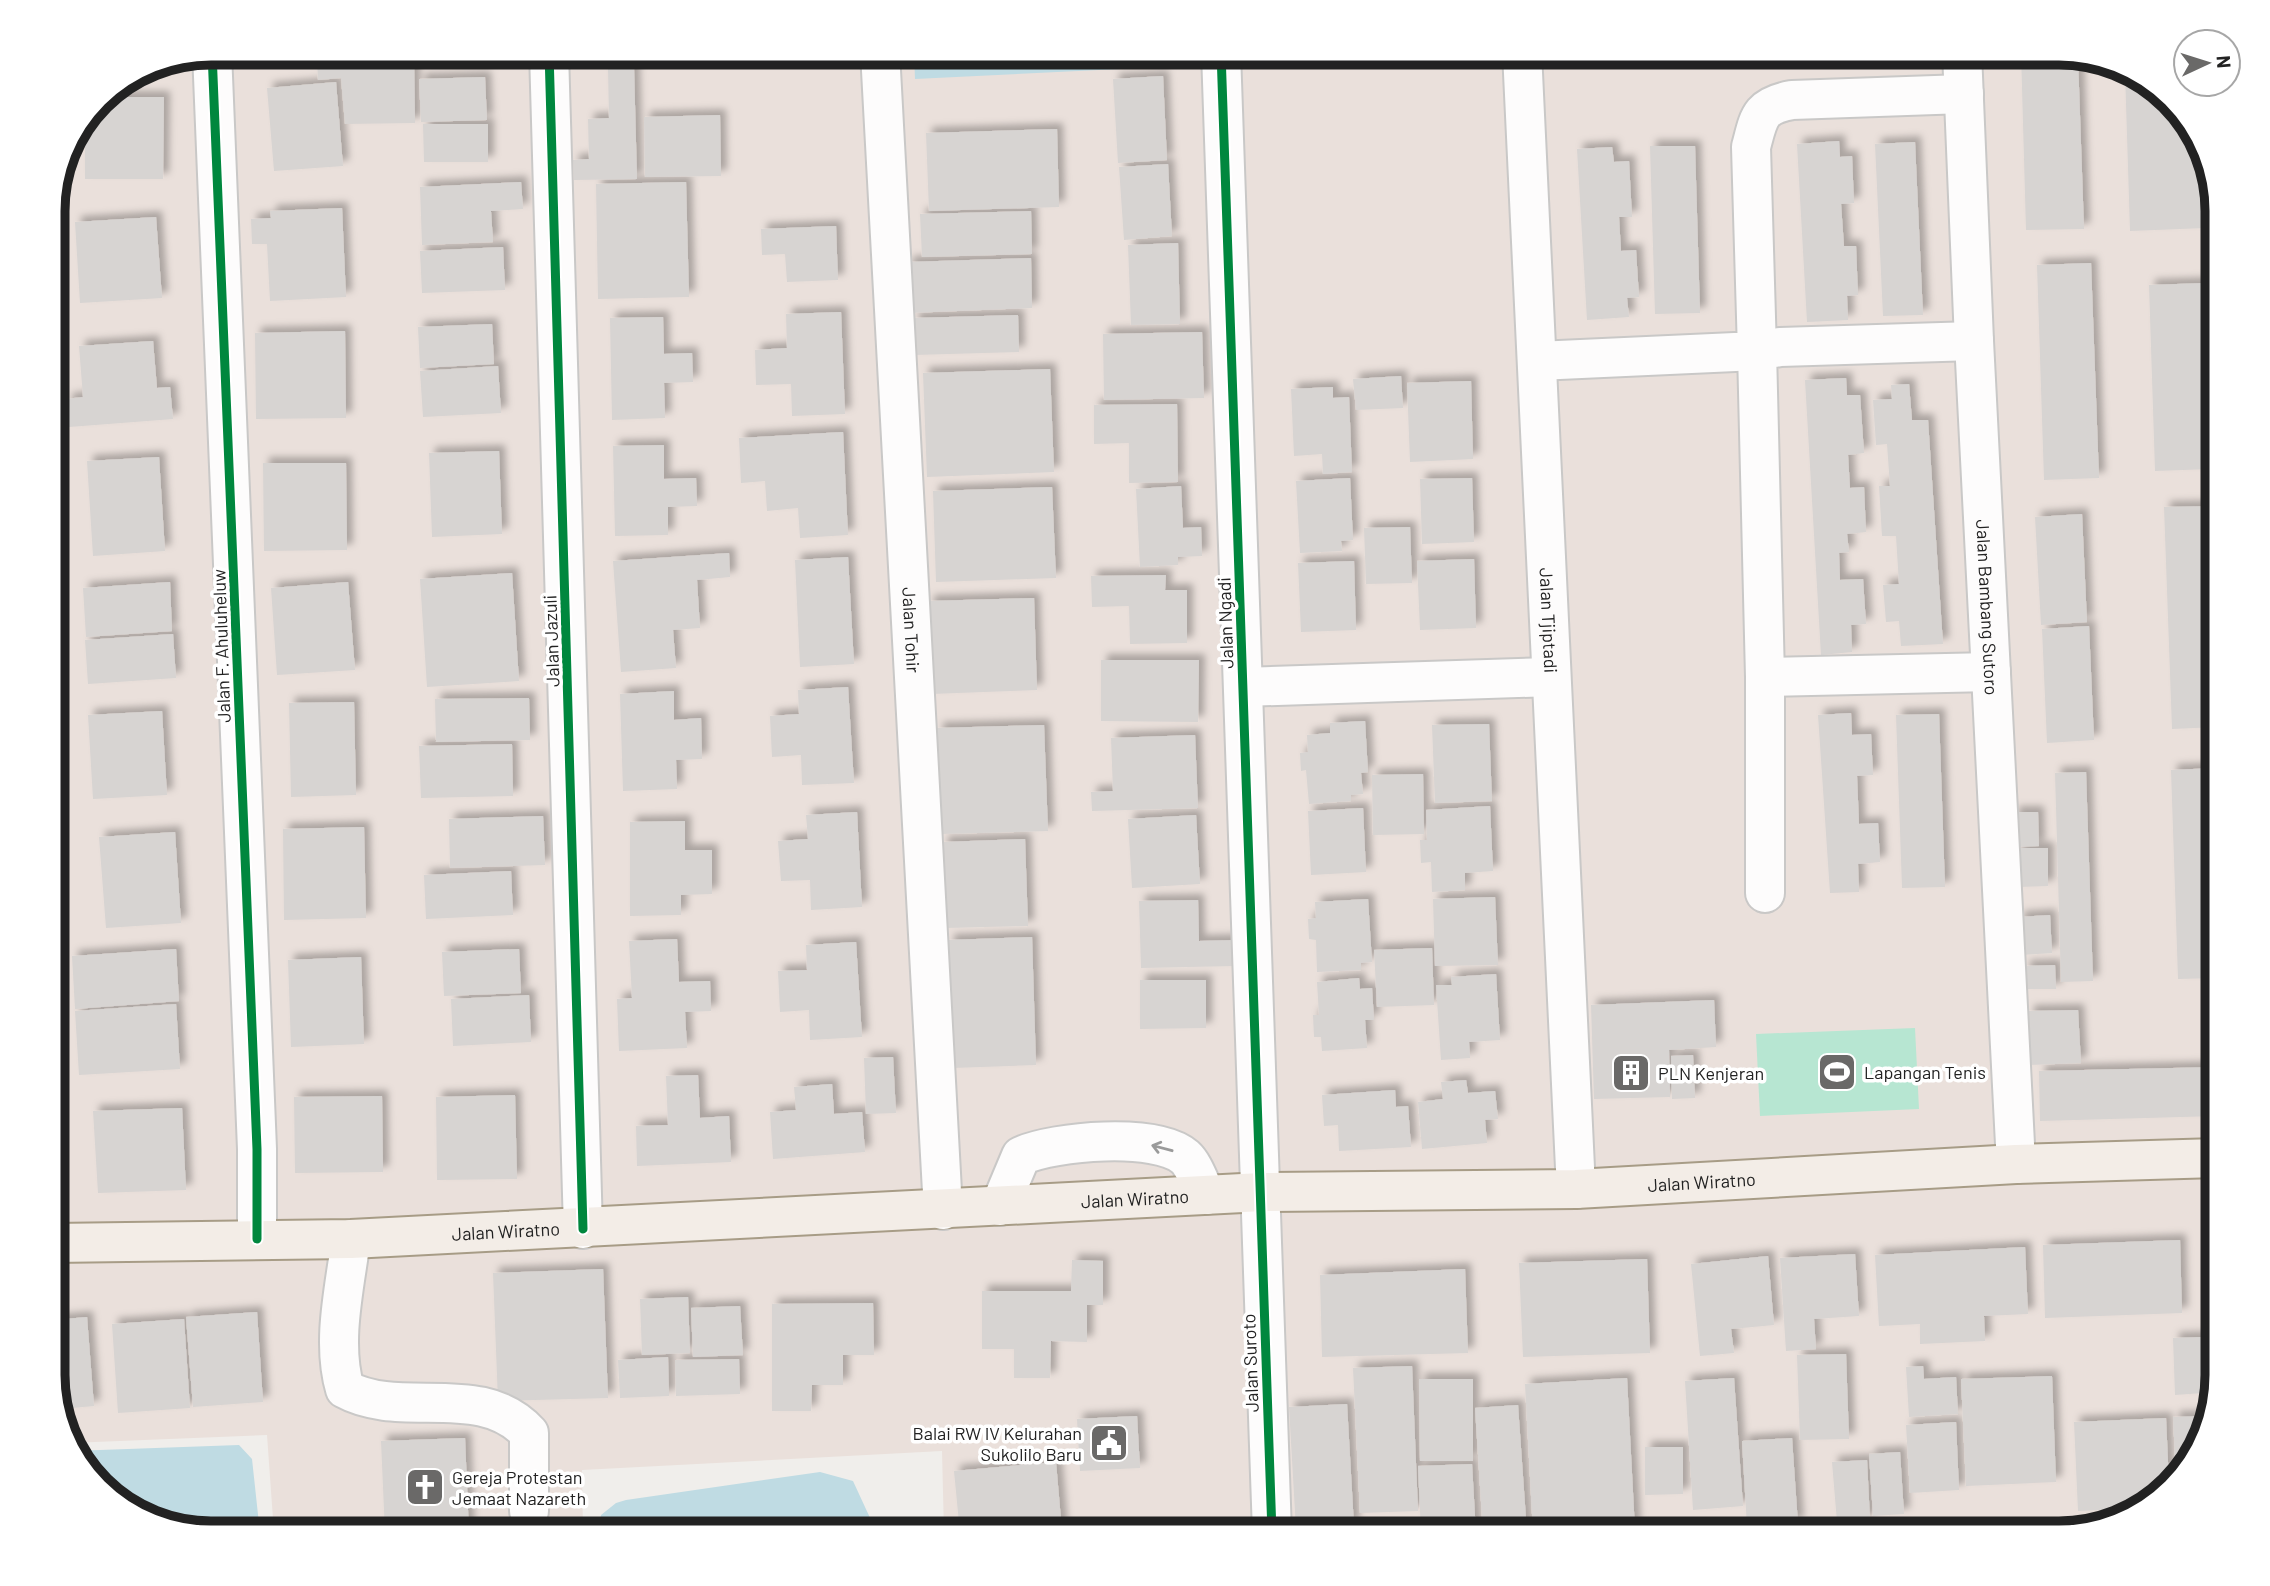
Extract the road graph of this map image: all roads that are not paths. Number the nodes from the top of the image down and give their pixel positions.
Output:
1 (213, 65) edge
2 (548, 65) edge
3 (881, 65) edge
4 (1221, 65) edge
5 (1523, 65) edge
6 (1963, 65) edge
7 (1964, 93) junction
8 (1974, 341) junction
9 (1757, 351) junction
10 (1537, 360) junction
11 (1991, 672) junction
12 (1551, 677) junction
13 (1765, 677) junction
14 (1243, 687) junction
15 (1765, 893) dead end
16 (2205, 1158) edge
17 (2016, 1164) junction
18 (1576, 1189) junction
19 (1262, 1192) junction
20 (1206, 1195) junction
21 (1000, 1206) junction
22 (943, 1210) junction
23 (583, 1229) junction
24 (352, 1238) junction
25 (257, 1239) junction
26 (65, 1243) edge
27 (529, 1511) dead end
28 (1272, 1521) edge

1 - 25 street, Jalan F. Ahuluheluw
2 - 23 street, Jalan Jazuli
3 - 22 street, Jalan Tohir
4 - 14 street, Jalan Ngadi
5 - 10 street, Jalan Tjiptadi
6 - 7 street, Jalan Bambang Sutoro
7 - 8 street, Jalan Bambang Sutoro
7 - 9 street
8 - 9 street
8 - 11 street, Jalan Bambang Sutoro
9 - 10 street
9 - 13 street
10 - 12 street, Jalan Tjiptadi
11 - 13 street
11 - 17 street, Jalan Bambang Sutoro
12 - 14 street
12 - 18 street, Jalan Tjiptadi
13 - 15 street
14 - 19 street, Jalan Ngadi
16 - 17 main road, Jalan Wiratno
17 - 18 main road, Jalan Wiratno
18 - 19 main road, Jalan Wiratno
19 - 20 main road, Jalan Wiratno
19 - 28 street, Jalan Suroto
20 - 21 main road, Jalan Wiratno
20 -> 21 street
21 - 22 main road, Jalan Wiratno
22 - 23 main road, Jalan Wiratno
23 - 24 main road, Jalan Wiratno
24 - 25 main road, Jalan Wiratno
24 - 27 street
25 - 26 main road, Jalan Wiratno

